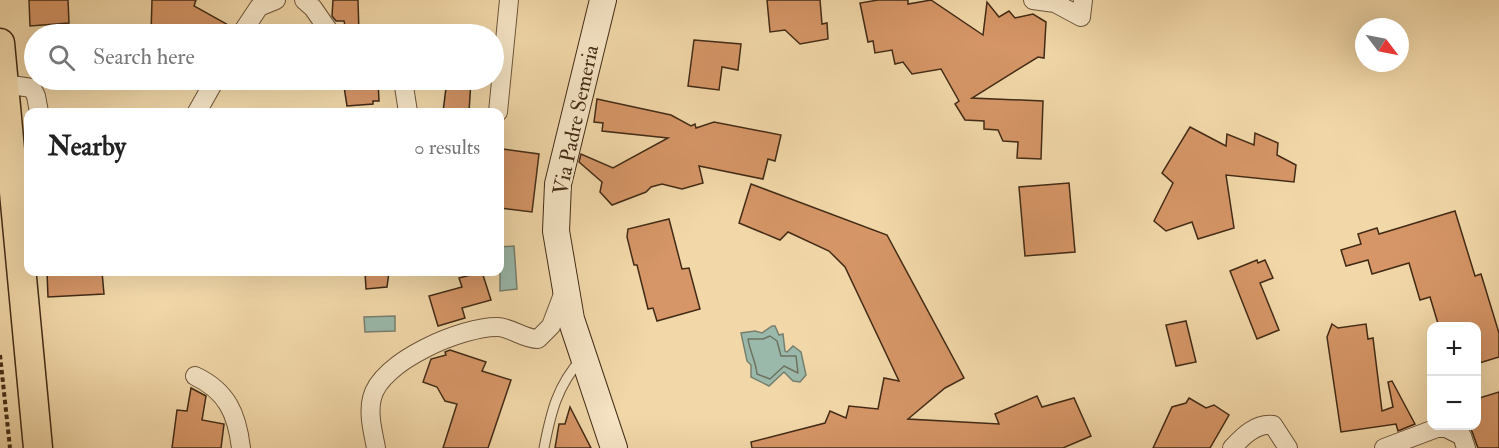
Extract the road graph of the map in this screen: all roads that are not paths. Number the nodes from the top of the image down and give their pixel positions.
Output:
1 (276, 0) edge
2 (304, 0) edge
3 (509, 0) edge
4 (603, 0) edge
5 (1034, 0) edge
6 (1083, 0) edge
7 (248, 24) edge
8 (324, 24) edge
9 (0, 43) edge
10 (504, 51) edge
11 (4, 84) junction
12 (24, 87) edge
13 (33, 90) edge
14 (209, 90) edge
15 (405, 90) edge
16 (500, 90) edge
17 (38, 108) edge
18 (199, 108) edge
19 (408, 108) edge
20 (498, 108) edge
21 (566, 288) junction
22 (582, 358) junction
23 (195, 376) dead end
24 (38, 448) edge
25 (241, 448) edge
26 (376, 448) edge
27 (544, 448) edge
28 (614, 448) edge
29 (1232, 448) edge
30 (1288, 448) edge
31 (1384, 448) edge
32 (1466, 448) edge

1 - 7 street
2 - 8 street
3 - 10 street
4 - 21 main road, Via Padre Semeria
5 - 6 street
9 - 11 main road
11 - 12 street
11 - 24 main road
13 - 17 street
14 - 18 street
15 - 19 street
16 - 20 street
21 - 22 main road, Via Padre Semeria
21 - 26 street
22 - 27 lane
22 - 28 main road, Via Padre Semeria
23 - 25 street
29 - 30 street
31 - 32 street

